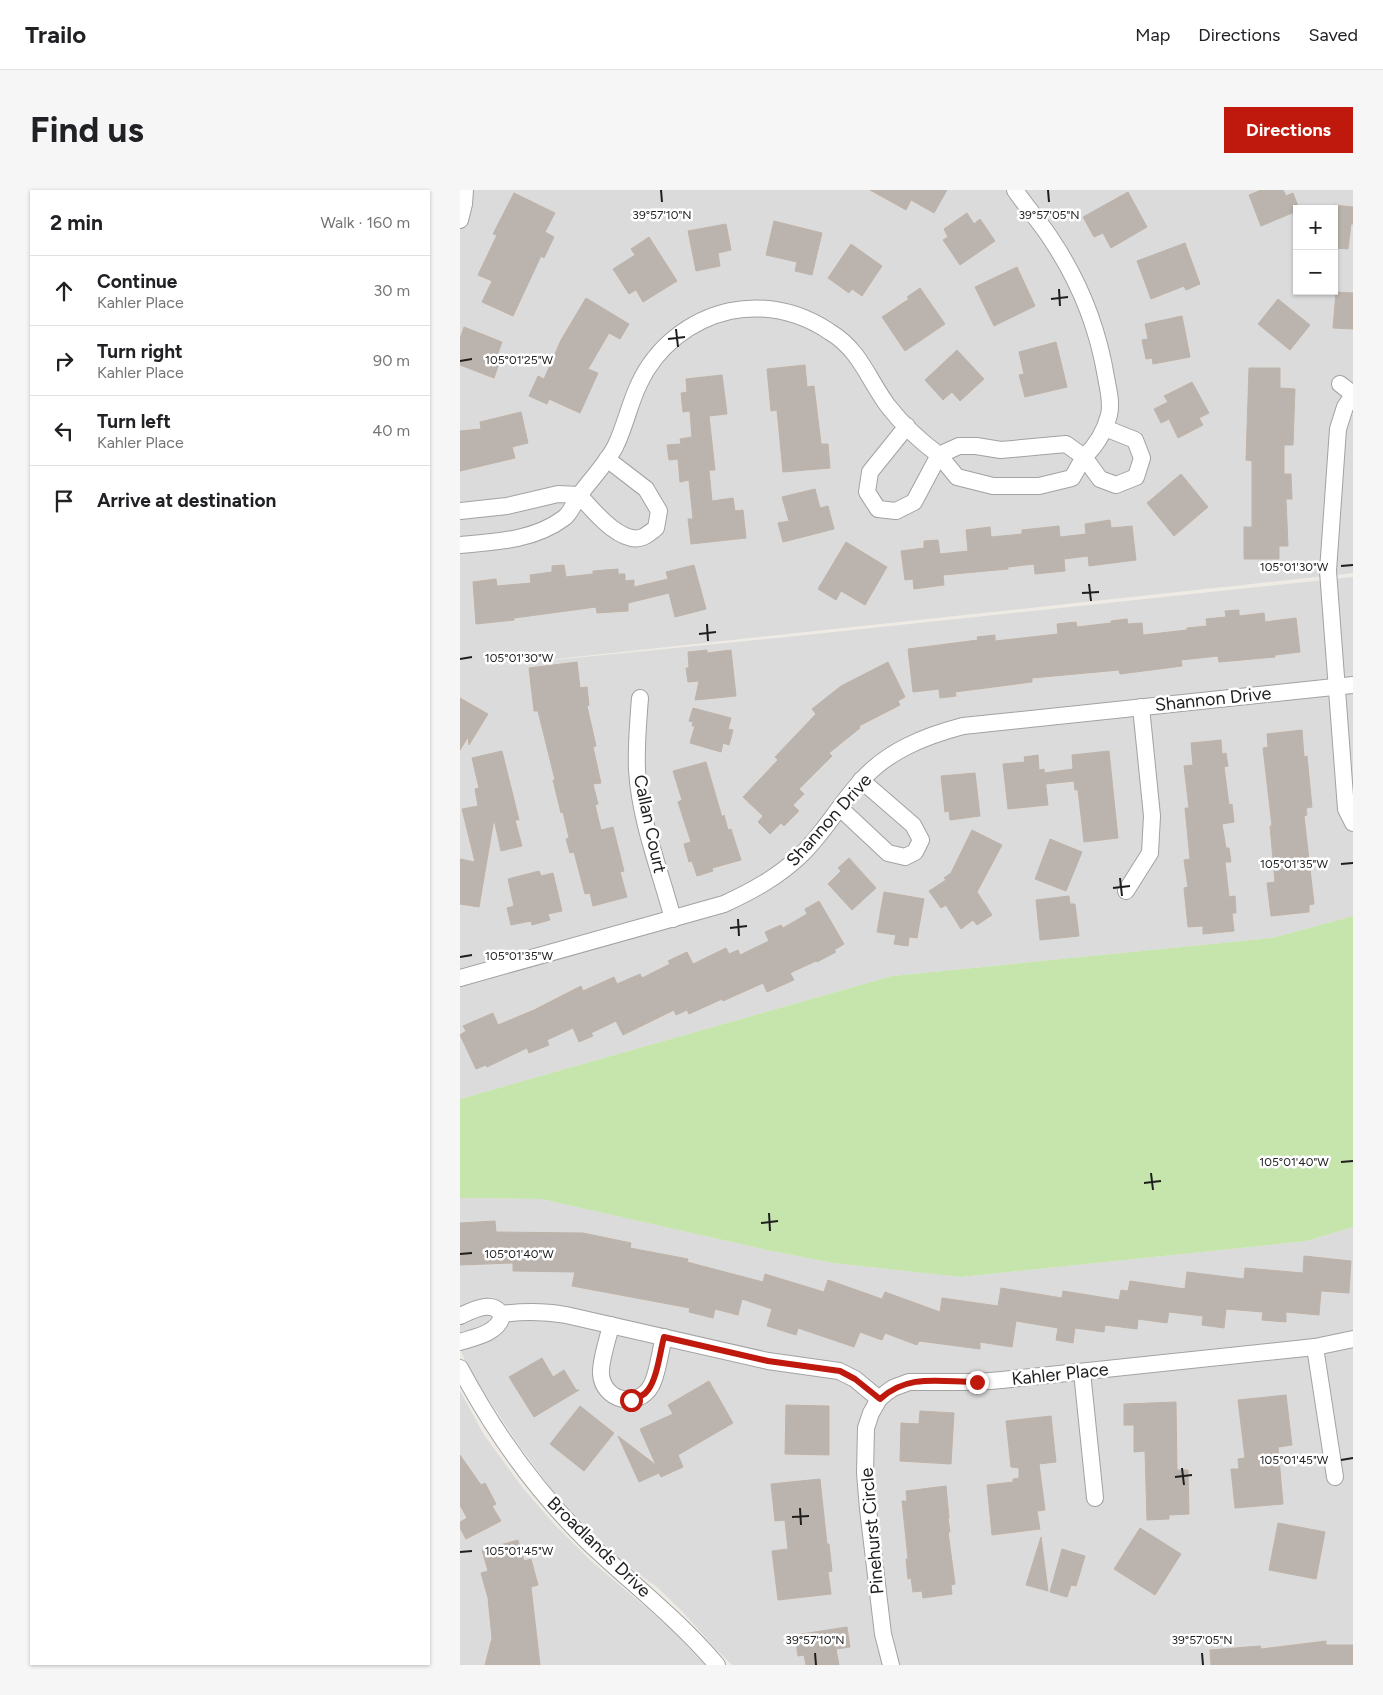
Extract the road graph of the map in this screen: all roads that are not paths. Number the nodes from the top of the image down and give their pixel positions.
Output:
1 (465, 190) edge
2 (1015, 190) edge
3 (460, 220) edge
4 (1340, 384) dead end
5 (1353, 394) edge
6 (907, 426) junction
7 (1105, 428) junction
8 (939, 455) junction
9 (1084, 457) junction
10 (607, 459) junction
11 (579, 495) junction
12 (460, 511) edge
13 (460, 545) edge
14 (1353, 684) edge
15 (1336, 686) junction
16 (640, 698) dead end
17 (1141, 707) junction
18 (861, 780) junction
19 (840, 808) junction
20 (1353, 823) edge
21 (1126, 891) dead end
22 (673, 919) junction
23 (460, 978) edge
24 (501, 1314) junction
25 (460, 1316) edge
26 (611, 1325) junction
27 (664, 1337) junction
28 (1353, 1338) edge
29 (460, 1342) edge
30 (1314, 1347) junction
31 (460, 1368) edge
32 (1082, 1372) junction
33 (880, 1399) junction
34 (1335, 1477) dead end
35 (1095, 1498) dead end
36 (717, 1665) edge
37 (891, 1665) edge

1 - 3 street
2 - 7 street
4 - 5 street
5 - 15 street
6 - 8 street
6 - 8 street
6 - 10 street
7 - 9 street
7 - 9 street
8 - 9 street
8 - 9 street
10 - 11 street
10 - 11 street
11 - 12 street
11 - 13 street
14 - 15 street, Shannon Drive
15 - 17 street, Shannon Drive
15 - 20 street
16 - 22 street, Callan Court
17 - 18 street, Shannon Drive
17 - 21 street
18 - 19 street, Shannon Drive
18 - 19 street
19 - 22 street, Shannon Drive
22 - 23 street, Shannon Drive
24 - 25 street
24 - 26 street
24 - 29 street
26 - 27 street
26 - 27 street
27 - 33 street
28 - 30 street, Kahler Place
30 - 32 street, Kahler Place
30 - 34 street
31 - 36 street, Broadlands Drive
32 - 33 street, Kahler Place
32 - 35 street
33 - 37 street, Pinehurst Circle

